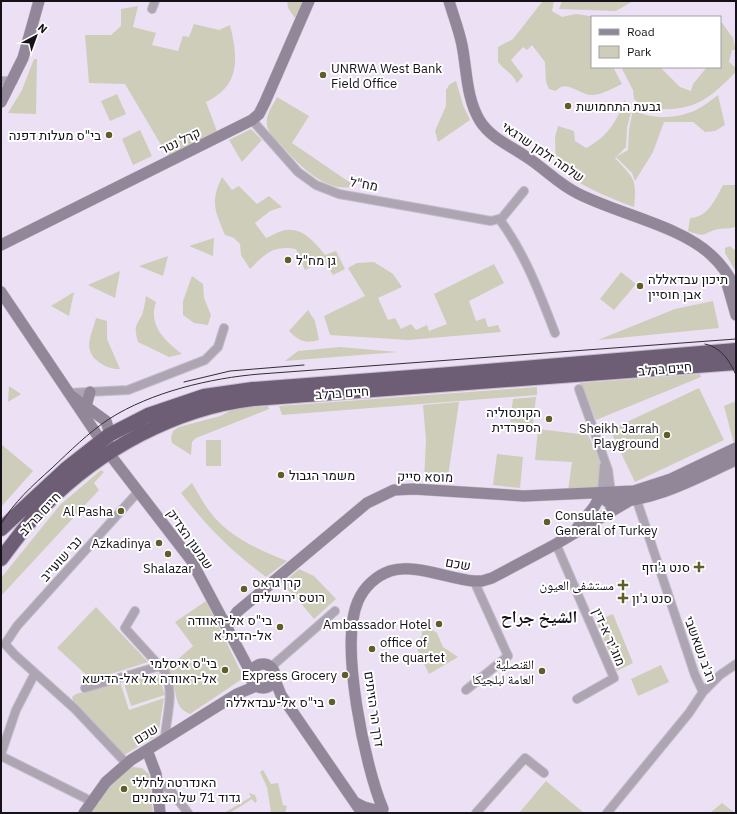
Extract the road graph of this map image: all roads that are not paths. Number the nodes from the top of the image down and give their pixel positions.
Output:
1 (39, 1) edge
2 (309, 1) edge
3 (449, 1) edge
4 (1, 81) edge
5 (13, 81) junction
6 (1, 102) edge
7 (252, 120) junction
8 (524, 191) dead end
9 (500, 220) junction
10 (1, 245) edge
11 (724, 269) junction
12 (736, 289) edge
13 (1, 292) edge
14 (736, 315) edge
15 (224, 328) dead end
16 (554, 333) dead end
17 (736, 350) edge
18 (736, 363) edge
19 (579, 389) dead end
20 (90, 392) junction
21 (68, 393) junction
22 (86, 406) junction
23 (108, 444) junction
24 (736, 448) edge
25 (736, 460) edge
26 (138, 492) junction
27 (607, 496) junction
28 (633, 497) junction
29 (593, 522) junction
30 (1, 529) edge
31 (567, 537) junction
32 (556, 544) junction
33 (1, 559) edge
34 (474, 581) junction
35 (135, 611) dead end
36 (335, 611) dead end
37 (355, 611) joint
38 (227, 627) junction
39 (736, 664) edge
40 (160, 666) junction
41 (271, 667) junction
42 (35, 673) junction
43 (253, 679) junction
44 (271, 684) junction
45 (85, 688) dead end
46 (466, 690) dead end
47 (703, 692) junction
48 (577, 698) dead end
49 (165, 739) junction
50 (147, 750) junction
51 (1, 755) edge
52 (126, 764) junction
53 (544, 773) dead end
54 (157, 780) junction
55 (352, 800) junction
56 (91, 801) junction
57 (380, 811) edge
58 (84, 813) edge
59 (160, 813) edge
60 (188, 813) edge
61 (362, 813) edge
62 (476, 813) edge
63 (607, 813) edge

1 - 5 street
2 - 7 street, קרל נטר
3 - 11 street, שלמה זלמן שרגאי
4 - 5 street
5 - 6 street
7 - 9 street, מח"ל
7 - 10 street, קרל נטר
8 - 9 street
9 - 16 street
11 - 12 street, שלמה זלמן שרגאי
11 - 14 street, שלמה זלמן שרגאי
13 - 21 street, שמעון הצדיק
15 - 20 street
17 - 23 highway, חיים ברלב
18 - 23 highway, חיים ברלב
19 - 27 street
20 - 21 street
20 - 22 street
21 - 22 street, שמעון הצדיק
21 - 23 street, שמעון הצדיק
22 - 23 street, שמעון הצדיק
23 - 26 street, שמעון הצדיק
23 - 30 highway, חיים ברלב
23 - 33 highway, חיים ברלב
24 - 28 street, שכם
25 - 28 street, שכם
26 - 38 street, שמעון הצדיק
26 - 42 street, נבי שועייב
27 - 28 street, שכם
27 - 29 street
27 - 31 street, שכם
27 - 38 street, מוסא סייק
28 - 29 street, שכם
28 - 47 street, רג'ב נשאשבי
29 - 31 street, שכם
31 - 32 street, שכם
32 - 34 street, שכם
32 - 48 street, מוג'יר א-דין
34 - 37 street, שכם
34 - 46 street
35 - 40 street
36 - 41 street
37 - 57 street, דרך הר הזיתים
38 - 43 street, שמעון הצדיק
39 - 47 street
40 - 45 street
40 - 49 street
41 - 43 street
41 - 44 street
42 - 51 street
42 - 52 street
43 - 44 street
43 - 49 street, שכם
44 - 55 street
47 - 63 street, רג'ב נשאשבי
49 - 50 street, שכם
50 - 52 street, שכם
50 - 54 street
51 - 56 street
52 - 56 street, שכם
53 - 62 street
54 - 59 street
54 - 60 street
55 - 57 street, דרך הר הזיתים
55 - 61 street
56 - 58 street, שכם

